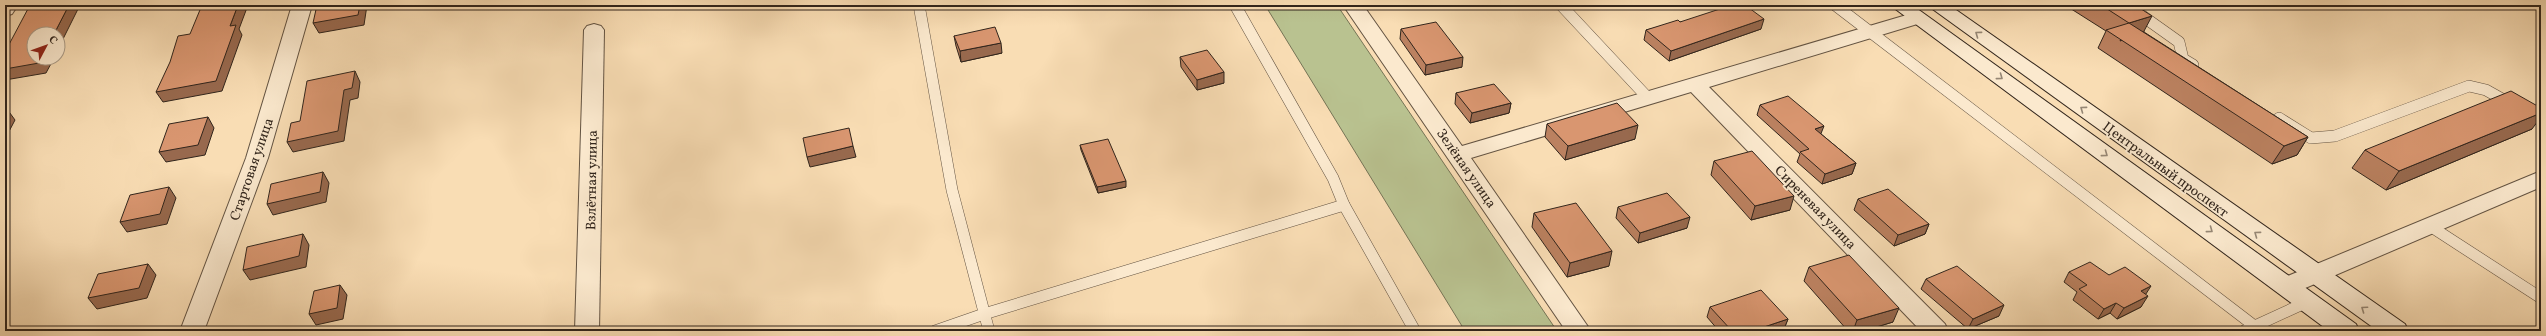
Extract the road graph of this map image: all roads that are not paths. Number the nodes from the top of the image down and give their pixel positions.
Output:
1 (8, 5) edge
2 (302, 5) edge
3 (919, 5) edge
4 (1235, 5) edge
5 (1353, 5) edge
6 (1561, 5) edge
7 (1835, 5) edge
8 (1900, 5) edge
9 (1937, 5) edge
10 (2127, 5) edge
11 (5, 10) edge
12 (1917, 18) junction
13 (594, 30) dead end
14 (1870, 32) junction
15 (2203, 71) edge
16 (1695, 84) junction
17 (1648, 98) junction
18 (2270, 113) edge
19 (2541, 121) edge
20 (1458, 155) junction
21 (2541, 178) edge
22 (1344, 205) junction
23 (2430, 226) junction
24 (2315, 275) junction
25 (2287, 286) junction
26 (2541, 298) edge
27 (2307, 302) junction
28 (984, 314) junction
29 (2253, 329) edge
30 (192, 331) edge
31 (587, 331) edge
32 (934, 331) edge
33 (989, 331) edge
34 (1415, 331) edge
35 (1579, 331) edge
36 (1936, 331) edge
37 (2347, 331) edge
38 (2396, 331) edge

1 - 11 street
2 - 30 street, Стартовая улица
3 - 28 lane
4 - 22 lane
5 - 20 street, Зелёная улица
6 - 17 lane
7 - 14 lane
8 - 12 street, Центральный проспект
24 -> 9 street, Центральный проспект
10 - 15 lane
12 - 14 street
12 -> 25 street, Центральный проспект
13 - 31 street, Взлётная улица
14 - 16 street
14 - 29 lane
16 - 17 street
16 - 36 street, Сиреневая улица
17 - 20 street
18 - 19 lane
20 - 35 street, Зелёная улица
21 - 23 street
22 - 28 lane
22 - 34 lane
23 - 24 street
23 - 26 lane
24 - 25 street
38 -> 24 street, Центральный проспект
25 - 27 street, Центральный проспект
27 - 29 lane
27 - 37 street, Центральный проспект
28 - 32 lane
28 - 33 lane

